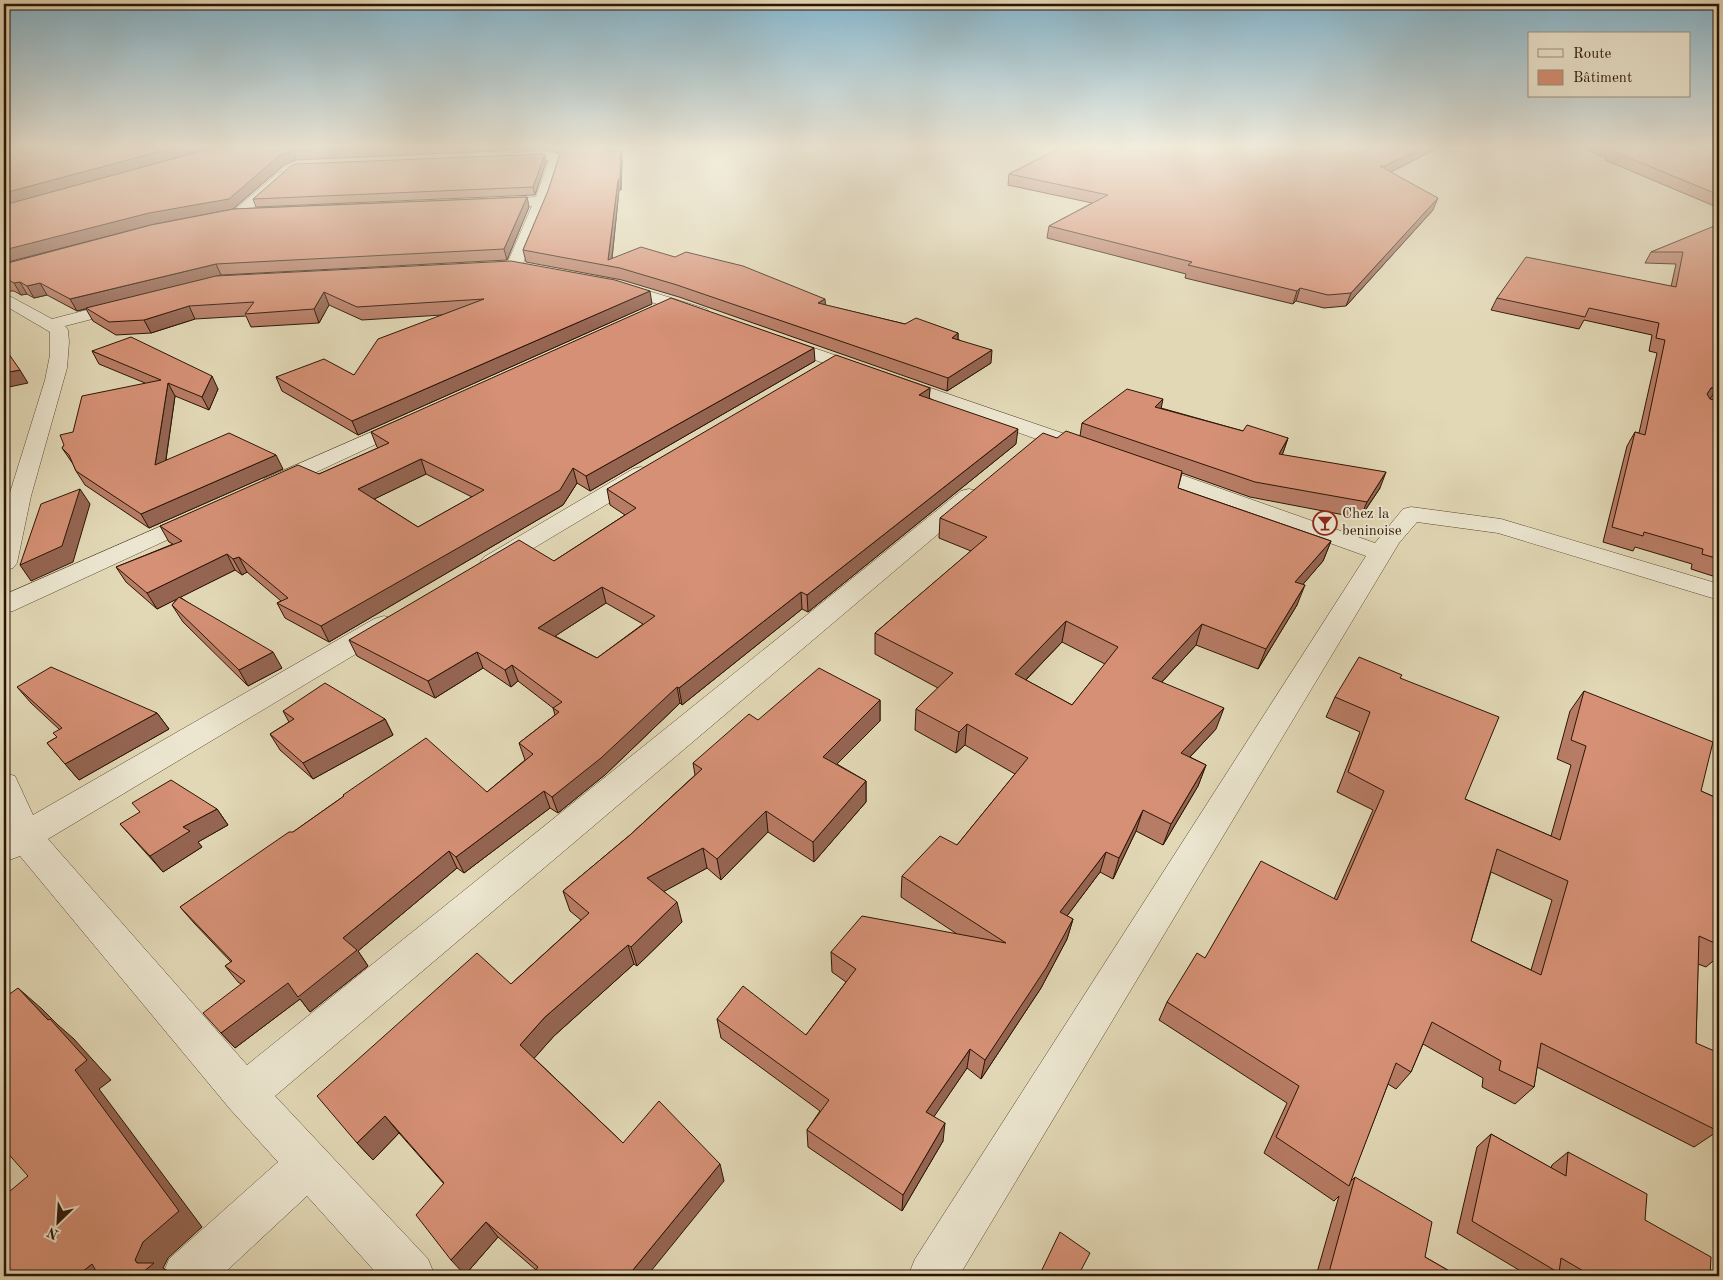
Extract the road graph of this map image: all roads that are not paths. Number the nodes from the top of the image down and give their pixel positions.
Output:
1 (246, 207) edge
2 (539, 207) edge
3 (258, 213) edge
4 (238, 214) junction
5 (222, 217) edge
6 (514, 267) edge
7 (595, 281) edge
8 (4, 298) edge
9 (144, 300) edge
10 (672, 303) junction
11 (645, 315) edge
12 (717, 319) edge
13 (52, 324) junction
14 (762, 335) edge
15 (835, 360) junction
16 (809, 376) edge
17 (428, 413) edge
18 (1110, 457) edge
19 (662, 462) edge
20 (1129, 464) edge
21 (991, 478) edge
22 (256, 491) edge
23 (220, 507) edge
24 (1382, 553) junction
25 (4, 563) edge
26 (473, 573) edge
27 (1719, 592) edge
28 (4, 605) edge
29 (404, 614) edge
30 (4, 785) edge
31 (14, 843) edge
32 (245, 1094) junction
33 (309, 1164) junction
34 (186, 1276) edge
35 (411, 1276) edge
36 (932, 1276) edge

1 - 4 street
2 - 6 street
3 - 4 street
4 - 5 street
7 - 10 street
8 - 13 street
9 - 13 street
10 - 11 street
10 - 12 street
13 - 25 street
14 - 15 street
15 - 16 street
15 - 18 street
17 - 22 street
19 - 26 street
20 - 24 street
21 - 32 street
23 - 28 street
24 - 27 street
24 - 36 street
29 - 31 street
30 - 31 street
31 - 32 street
32 - 33 street
33 - 34 street
33 - 35 street

